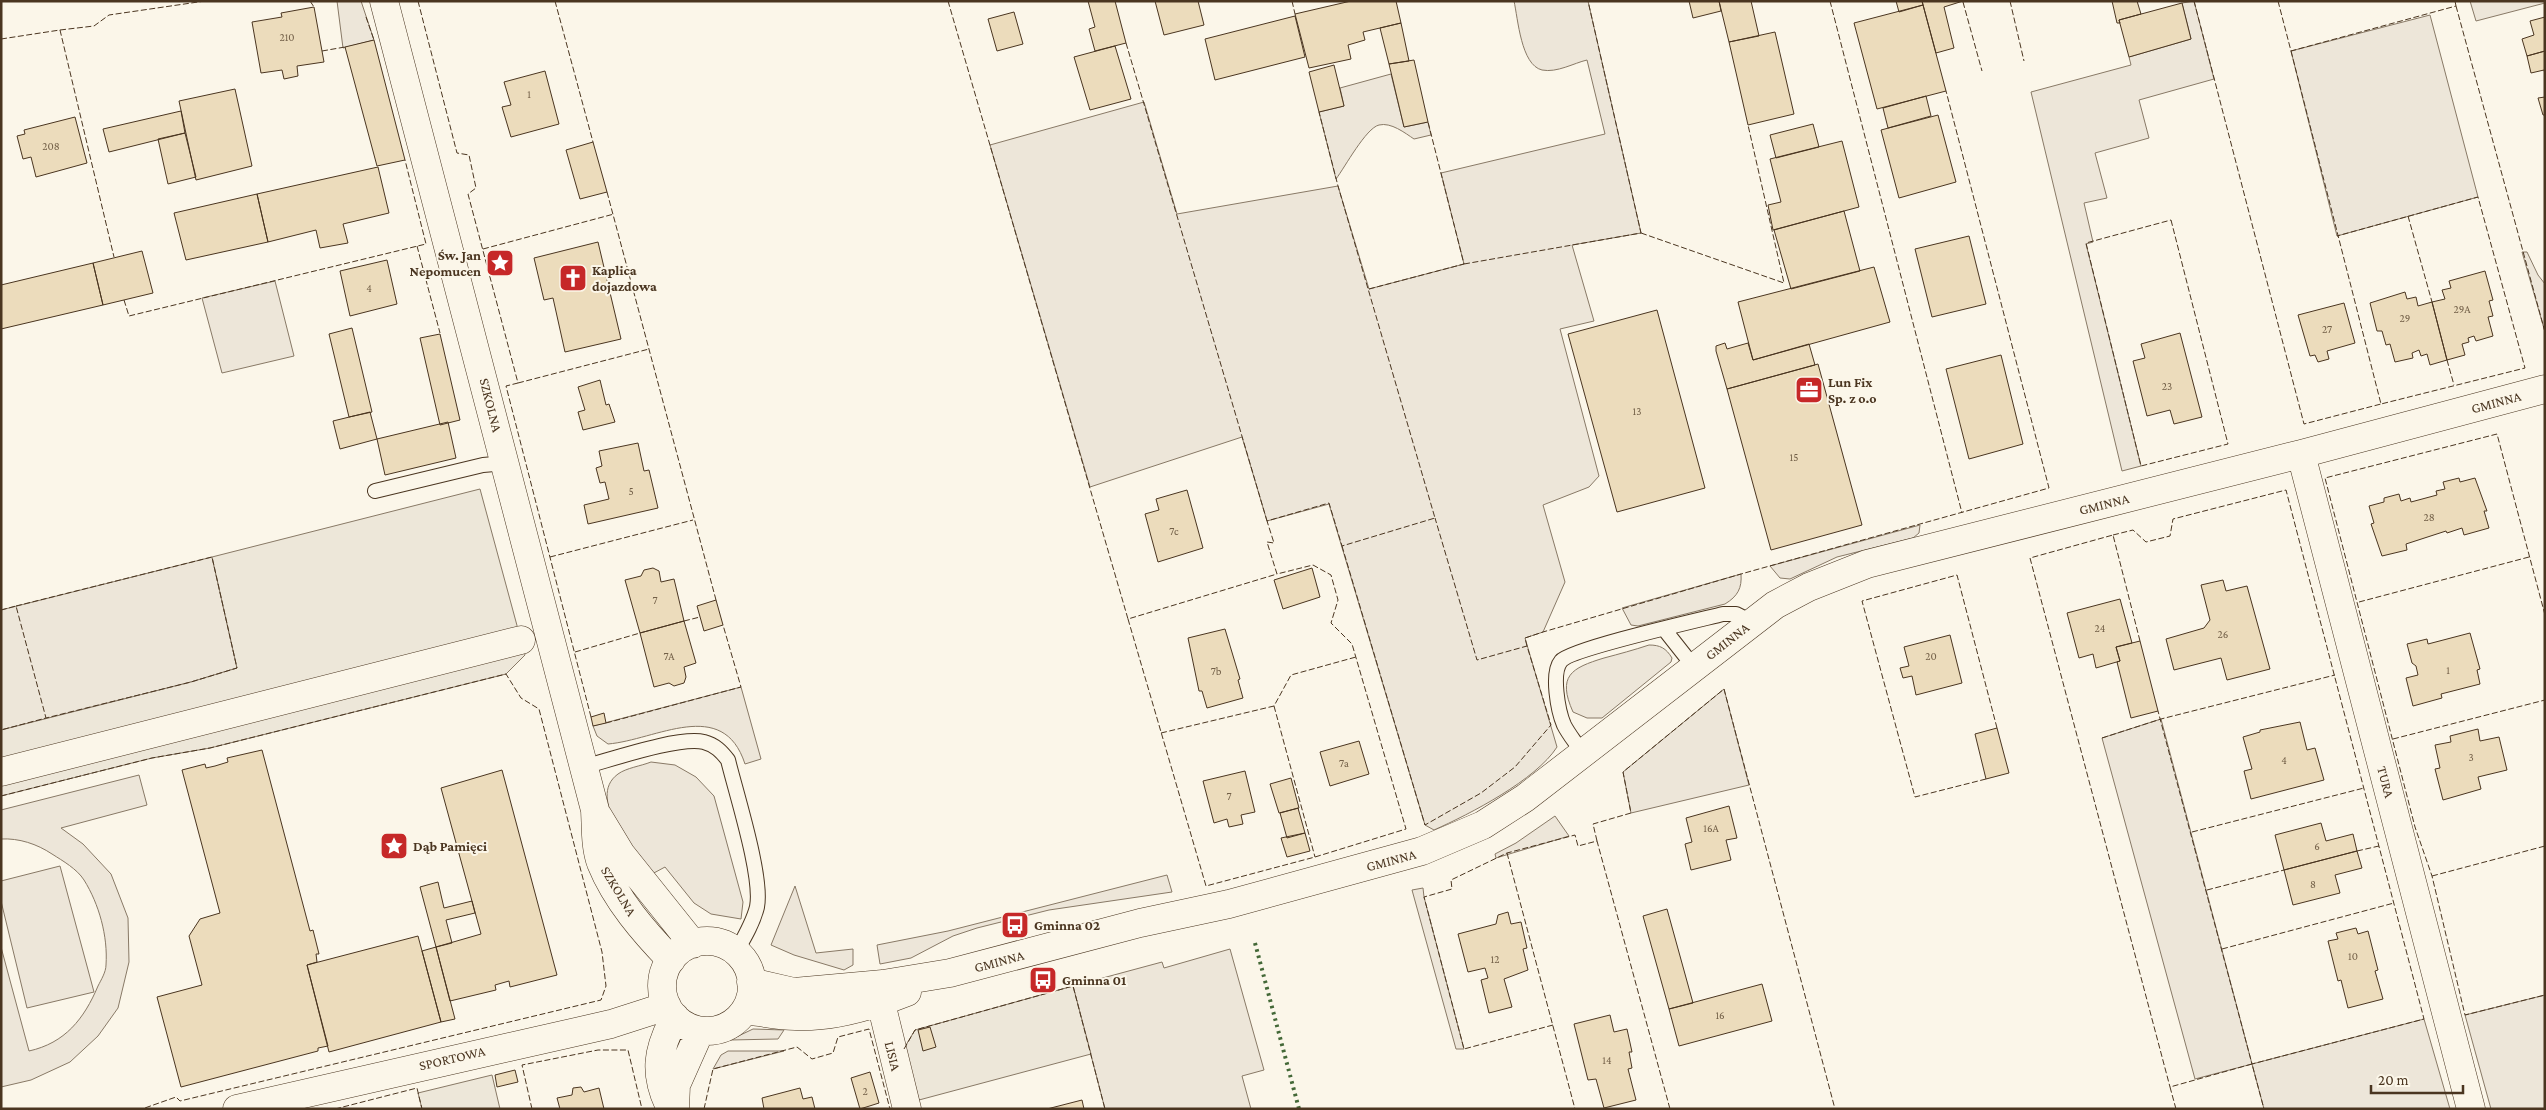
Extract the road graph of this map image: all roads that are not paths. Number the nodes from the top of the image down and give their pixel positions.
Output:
1 (384, 1) edge
2 (2545, 388) edge
3 (2301, 454) junction
4 (506, 463) junction
5 (376, 491) dead end
6 (1752, 622) junction
7 (1664, 629) junction
8 (521, 640) dead end
9 (1694, 667) junction
10 (1583, 754) junction
11 (583, 767) junction
12 (1, 772) edge
13 (595, 810) junction
14 (693, 944) junction
15 (736, 952) junction
16 (671, 960) junction
17 (950, 974) junction
18 (752, 982) junction
19 (881, 1003) junction
20 (745, 1010) junction
21 (671, 1012) junction
22 (700, 1030) junction
23 (237, 1109) edge
24 (671, 1109) edge
25 (675, 1109) edge
26 (907, 1109) edge
27 (2471, 1109) edge

1 - 4 street, SZKOLNA
2 - 3 street, GMINNA
3 - 6 street, GMINNA
3 - 27 street, TURA
4 - 5 lane
4 - 11 street, SZKOLNA
6 - 7 lane
6 - 9 street, GMINNA
7 - 9 lane
7 - 10 lane
8 - 12 street
9 - 10 street, GMINNA
10 - 17 street, GMINNA
11 - 13 street, SZKOLNA
11 - 15 lane
13 - 14 street, SZKOLNA
13 - 16 street, SZKOLNA
14 - 15 street
14 - 16 street
15 - 18 street
16 - 21 street
17 - 18 street, GMINNA
17 - 19 street, GMINNA
18 - 20 street
19 - 20 street, GMINNA
19 - 26 street, LISIA
20 - 22 street
21 - 22 street
21 - 23 street, SPORTOWA
21 - 24 street
22 - 25 street

